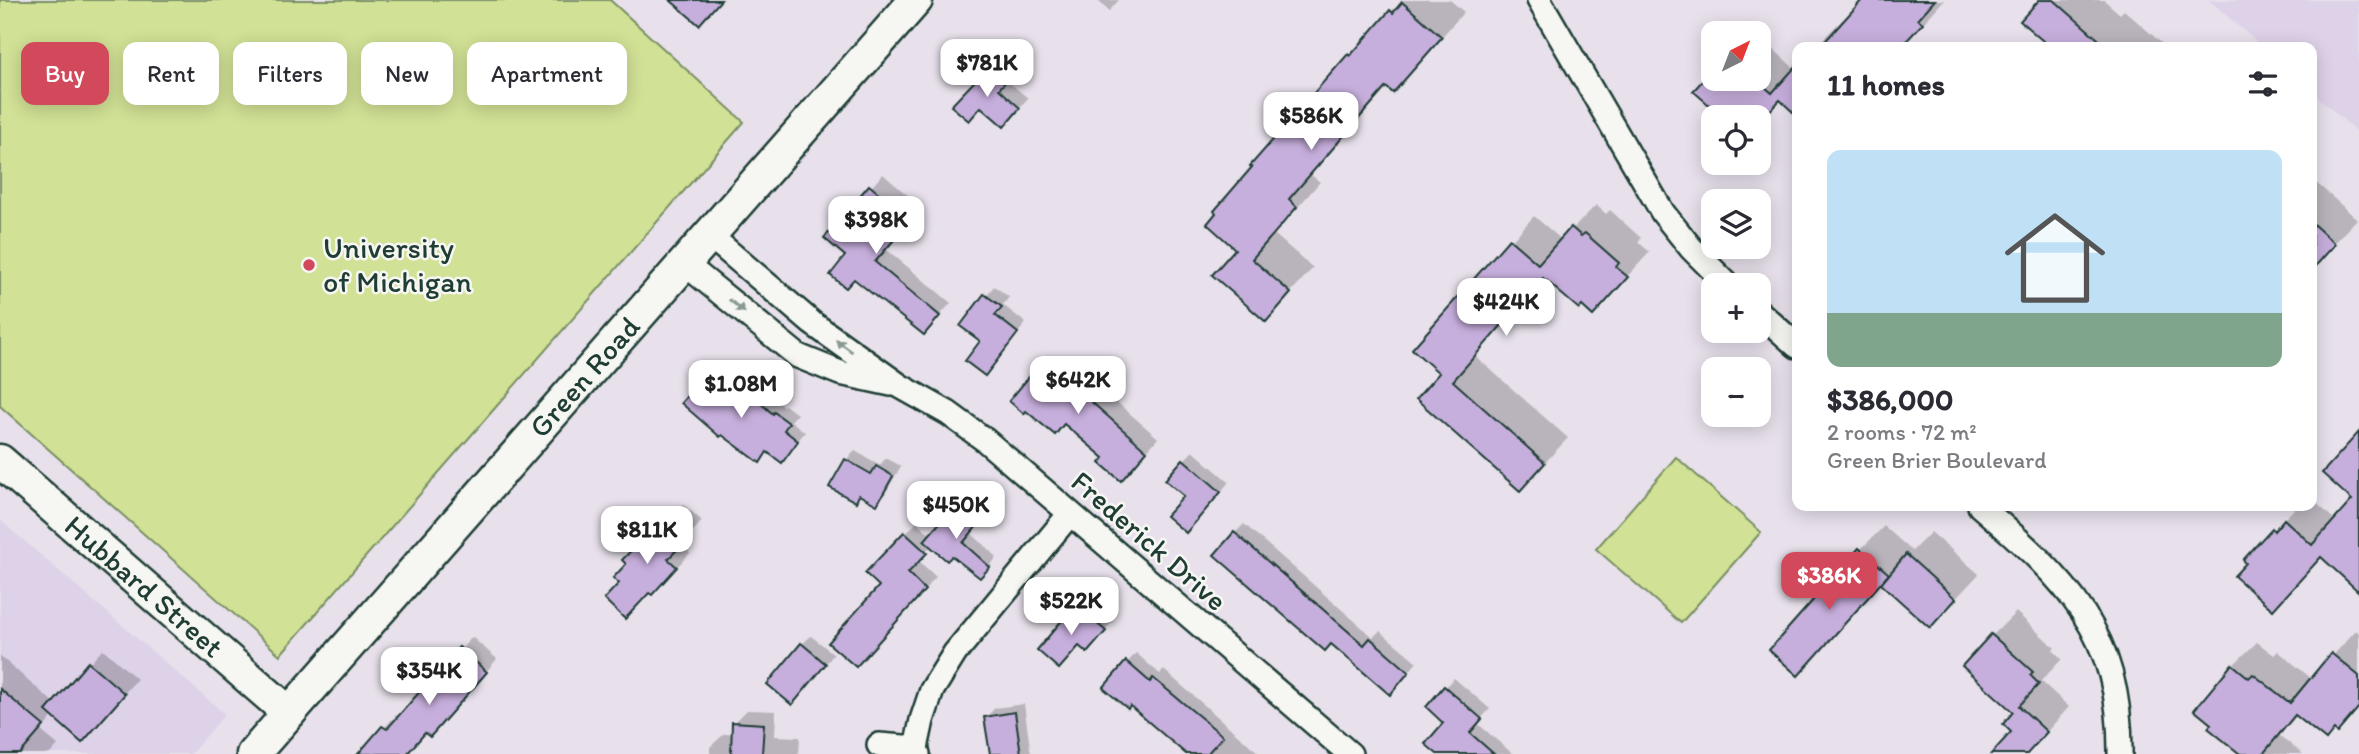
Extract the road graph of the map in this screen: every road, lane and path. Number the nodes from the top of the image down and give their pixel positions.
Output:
1 (915, 0) edge
2 (1539, 0) edge
3 (709, 235) junction
4 (684, 263) junction
5 (1716, 273) edge
6 (1771, 323) edge
7 (1792, 342) edge
8 (900, 386) junction
9 (0, 461) edge
10 (1986, 511) edge
11 (1069, 515) junction
12 (289, 713) junction
13 (879, 746) dead end
14 (917, 751) edge
15 (253, 754) edge
16 (1350, 754) edge
17 (2120, 754) edge

1 - 3 street, Green Road
2 - 5 street
3 - 4 street, Green Road
8 -> 3 street, Frederick Drive
4 -> 8 street, Frederick Drive
4 - 12 street, Green Road
6 - 7 street
8 - 11 street, Frederick Drive
9 - 12 street, Hubbard Street
10 - 17 street
11 - 14 street
11 - 16 street, Frederick Drive
12 - 15 street, Green Road
13 - 14 street

